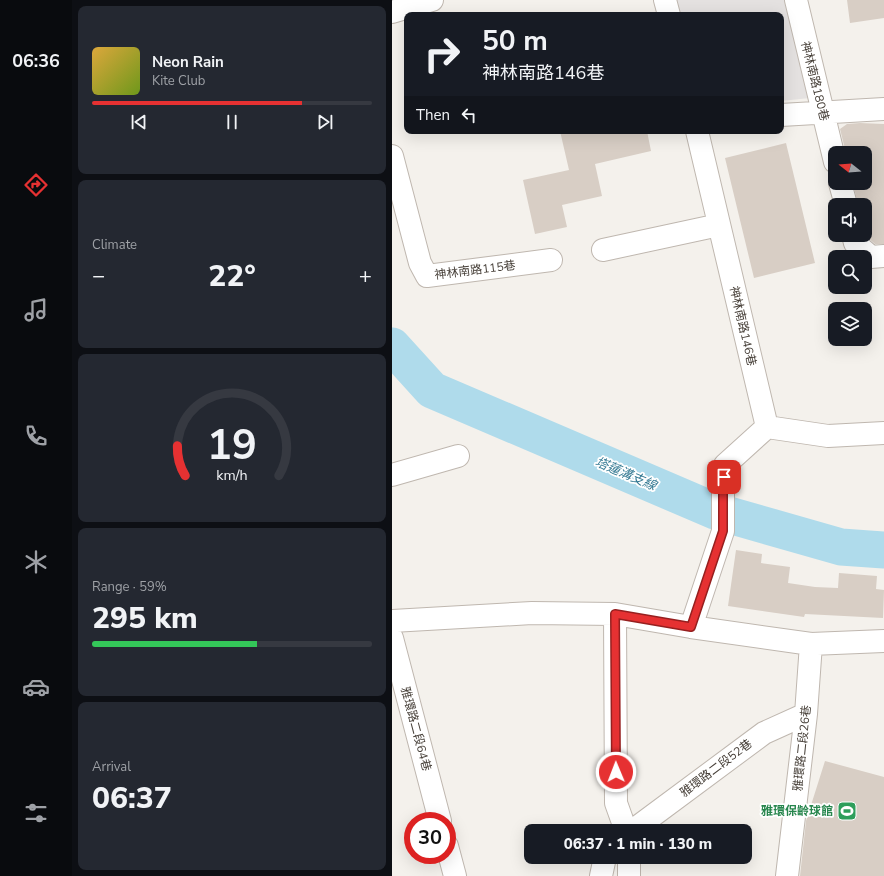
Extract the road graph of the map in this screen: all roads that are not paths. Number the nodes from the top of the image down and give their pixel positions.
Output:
1 (432, 0) edge
2 (665, 0) edge
3 (796, 0) edge
4 (392, 12) edge
5 (668, 12) edge
6 (884, 109) edge
7 (823, 112) junction
8 (784, 115) edge
9 (697, 134) edge
10 (831, 146) edge
11 (392, 156) edge
12 (719, 225) junction
13 (855, 242) edge
14 (603, 250) dead end
15 (884, 256) edge
16 (552, 260) dead end
17 (767, 427) junction
18 (884, 433) edge
19 (458, 456) dead end
20 (392, 475) edge
21 (615, 614) junction
22 (392, 621) edge
23 (691, 627) junction
24 (392, 638) edge
25 (884, 641) edge
26 (811, 644) junction
27 (806, 714) junction
28 (616, 803) junction
29 (438, 812) edge
30 (612, 824) edge
31 (624, 824) edge
32 (641, 824) edge
33 (452, 864) edge
34 (604, 864) edge
35 (629, 864) edge
36 (455, 876) edge
37 (601, 876) edge
38 (630, 876) edge
39 (787, 876) edge

1 - 4 street
2 - 5 street
3 - 7 street, 神林南路180巷
6 - 7 street
7 - 8 street
7 - 10 street, 神林南路180巷
9 - 12 street, 神林南路146巷
11 - 16 street, 神林南路115巷
12 - 14 street
12 - 17 street, 神林南路146巷
13 - 15 street
17 - 18 street
17 - 23 street
19 - 20 street
21 - 22 street
21 - 23 street
21 - 28 street
23 - 26 street
24 - 29 street, 雅環路二段64巷
25 - 26 street
26 - 27 street, 雅環路二段26巷
27 - 32 street, 雅環路二段52巷
27 - 39 street, 雅環路二段26巷
28 - 30 street
28 - 31 street
33 - 36 street
34 - 37 street
35 - 38 street

